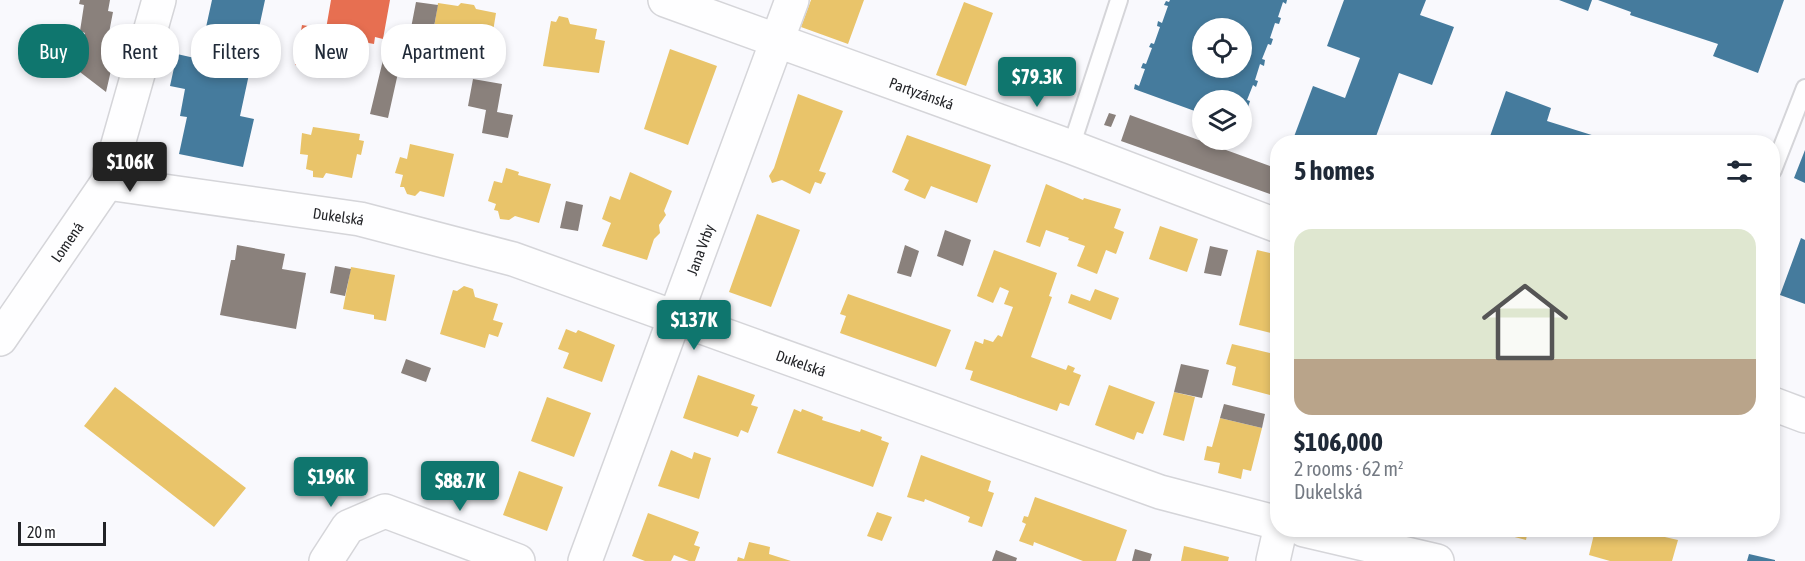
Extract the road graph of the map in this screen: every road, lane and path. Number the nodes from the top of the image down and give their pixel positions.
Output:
1 (159, 0) edge
2 (664, 0) edge
3 (792, 0) edge
4 (1119, 0) edge
5 (777, 42) junction
6 (1805, 88) edge
7 (1071, 147) junction
8 (1780, 152) edge
9 (107, 183) junction
10 (1270, 223) edge
11 (676, 317) junction
12 (0, 339) edge
13 (1780, 407) edge
14 (1805, 416) edge
15 (1270, 521) edge
16 (1278, 537) edge
17 (1334, 537) edge
18 (326, 561) edge
19 (518, 561) edge
20 (585, 561) edge
21 (1273, 561) edge
22 (1437, 561) edge

1 - 9 street, Lomená
2 - 5 street, Partyzánská
3 - 5 street, Jana Vrby
4 - 7 lane
5 - 7 street, Partyzánská
5 - 11 street, Jana Vrby
6 - 8 lane
7 - 10 street, Partyzánská
9 - 11 street, Dukelská
9 - 12 street, Lomená
11 - 15 street, Dukelská
11 - 20 street, Jana Vrby
13 - 14 street
16 - 21 street
17 - 22 street
18 - 19 street

